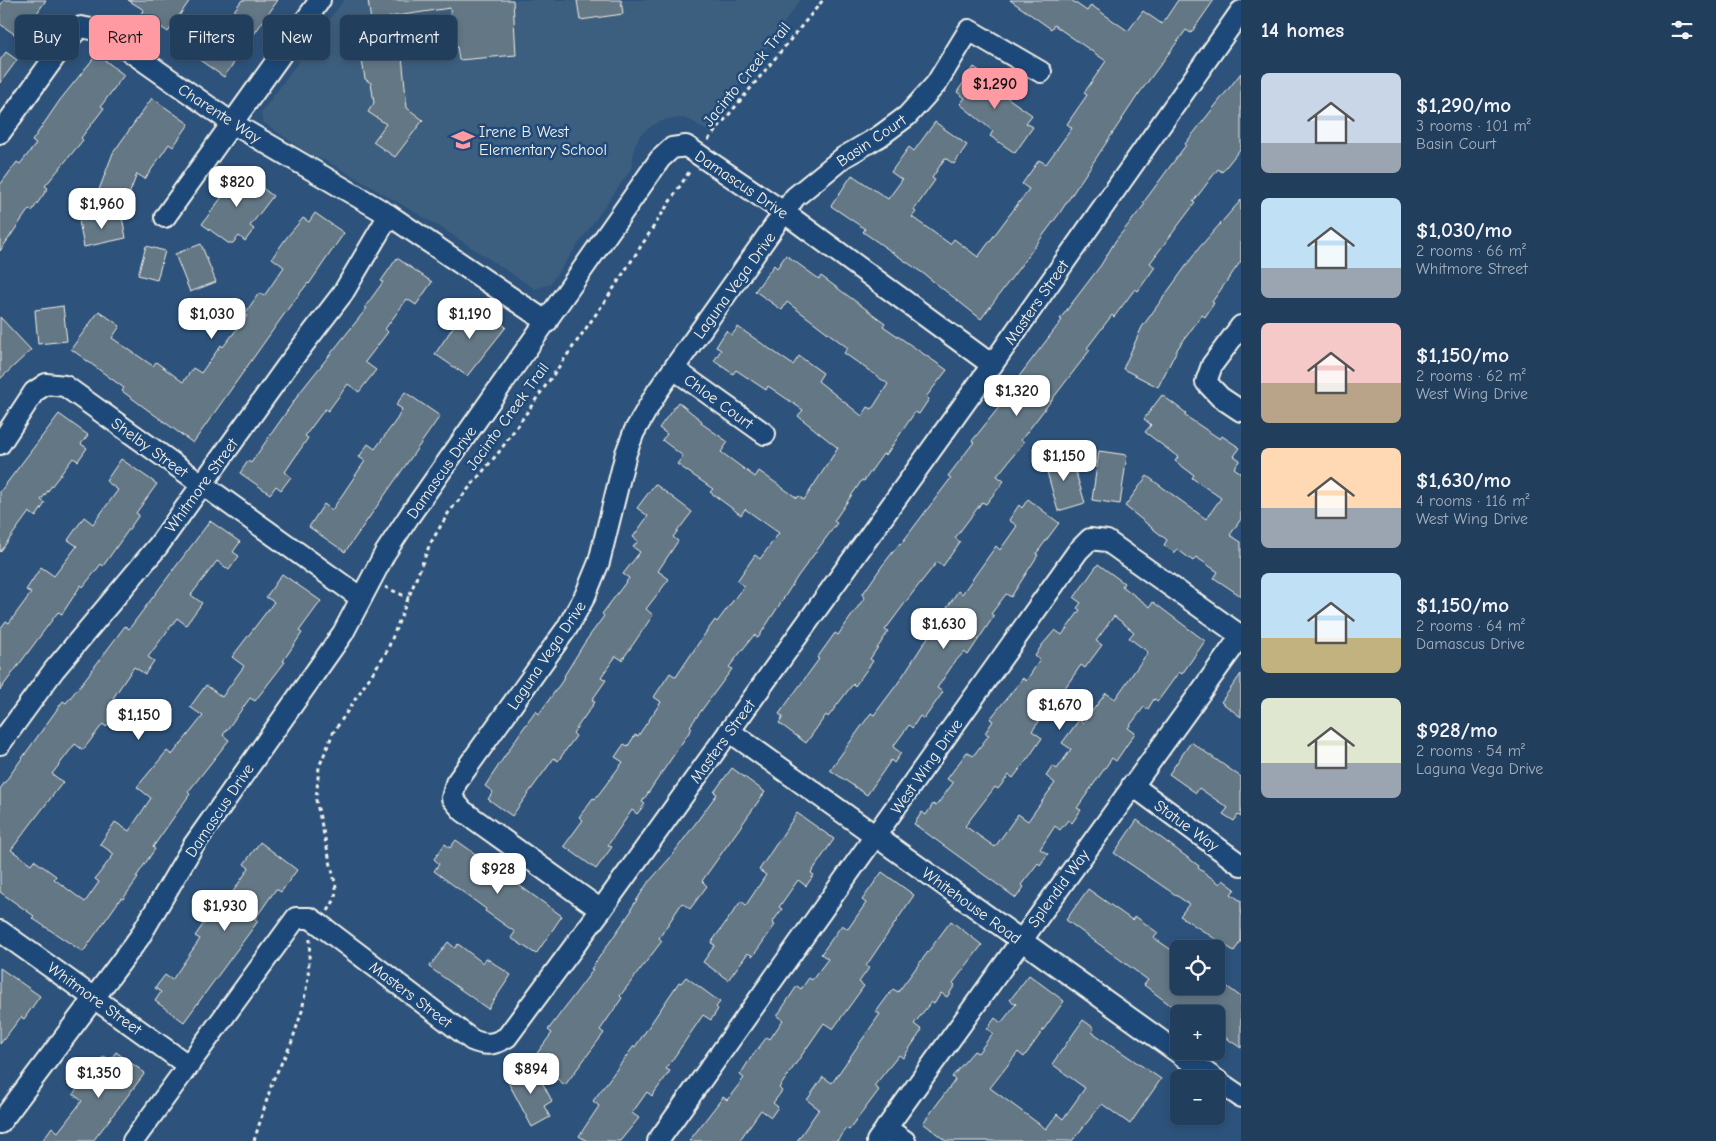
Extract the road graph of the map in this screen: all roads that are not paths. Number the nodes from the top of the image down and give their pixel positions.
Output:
1 (320, 0) edge
2 (1241, 11) edge
3 (1041, 72) dead end
4 (232, 123) junction
5 (0, 133) edge
6 (785, 213) junction
7 (389, 215) junction
8 (165, 217) dead end
9 (547, 322) junction
10 (1241, 326) edge
11 (992, 365) junction
12 (674, 369) junction
13 (1241, 411) edge
14 (765, 434) dead end
15 (0, 444) edge
16 (202, 484) junction
17 (361, 598) junction
18 (1241, 636) edge
19 (729, 731) junction
20 (0, 744) edge
21 (1132, 785) junction
22 (876, 836) junction
23 (1241, 864) edge
24 (601, 910) junction
25 (0, 931) edge
26 (1020, 940) junction
27 (94, 998) junction
28 (190, 1066) junction
29 (1203, 1070) edge
30 (1225, 1085) edge
31 (1241, 1097) edge
32 (0, 1123) edge
33 (882, 1135) edge
34 (133, 1141) edge
35 (658, 1141) edge
36 (904, 1141) edge

1 - 4 street
2 - 11 street, Masters Street
3 - 6 street, Basin Court
4 - 5 street, Charente Way
4 - 7 street, Charente Way
4 - 8 street
6 - 9 street, Damascus Drive
6 - 11 street, Damascus Drive
6 - 12 street, Laguna Vega Drive
7 - 9 street, Charente Way
7 - 16 street, Whitmore Street
9 - 17 street, Damascus Drive
10 - 13 street
11 - 19 street, Masters Street
12 - 14 street, Chloe Court
12 - 24 street, Laguna Vega Drive
15 - 16 street, Shelby Street
16 - 17 street, Shelby Street
16 - 20 street, Whitmore Street
17 - 27 street, Damascus Drive
18 - 21 street, Splendid Way
18 - 22 street, West Wing Drive
19 - 22 street, Whitehouse Road
19 - 24 street, Masters Street
21 - 23 street, Statue Way
21 - 26 street, Splendid Way
22 - 26 street, Whitehouse Road
22 - 35 street, West Wing Drive
24 - 28 street, Masters Street
25 - 27 street, Whitmore Street
26 - 29 street, Whitehouse Road
26 - 33 street, Splendid Way
27 - 28 street, Whitmore Street
27 - 32 street, Damascus Drive
28 - 34 street, Masters Street
30 - 31 street, Whitehouse Road
33 - 36 street

